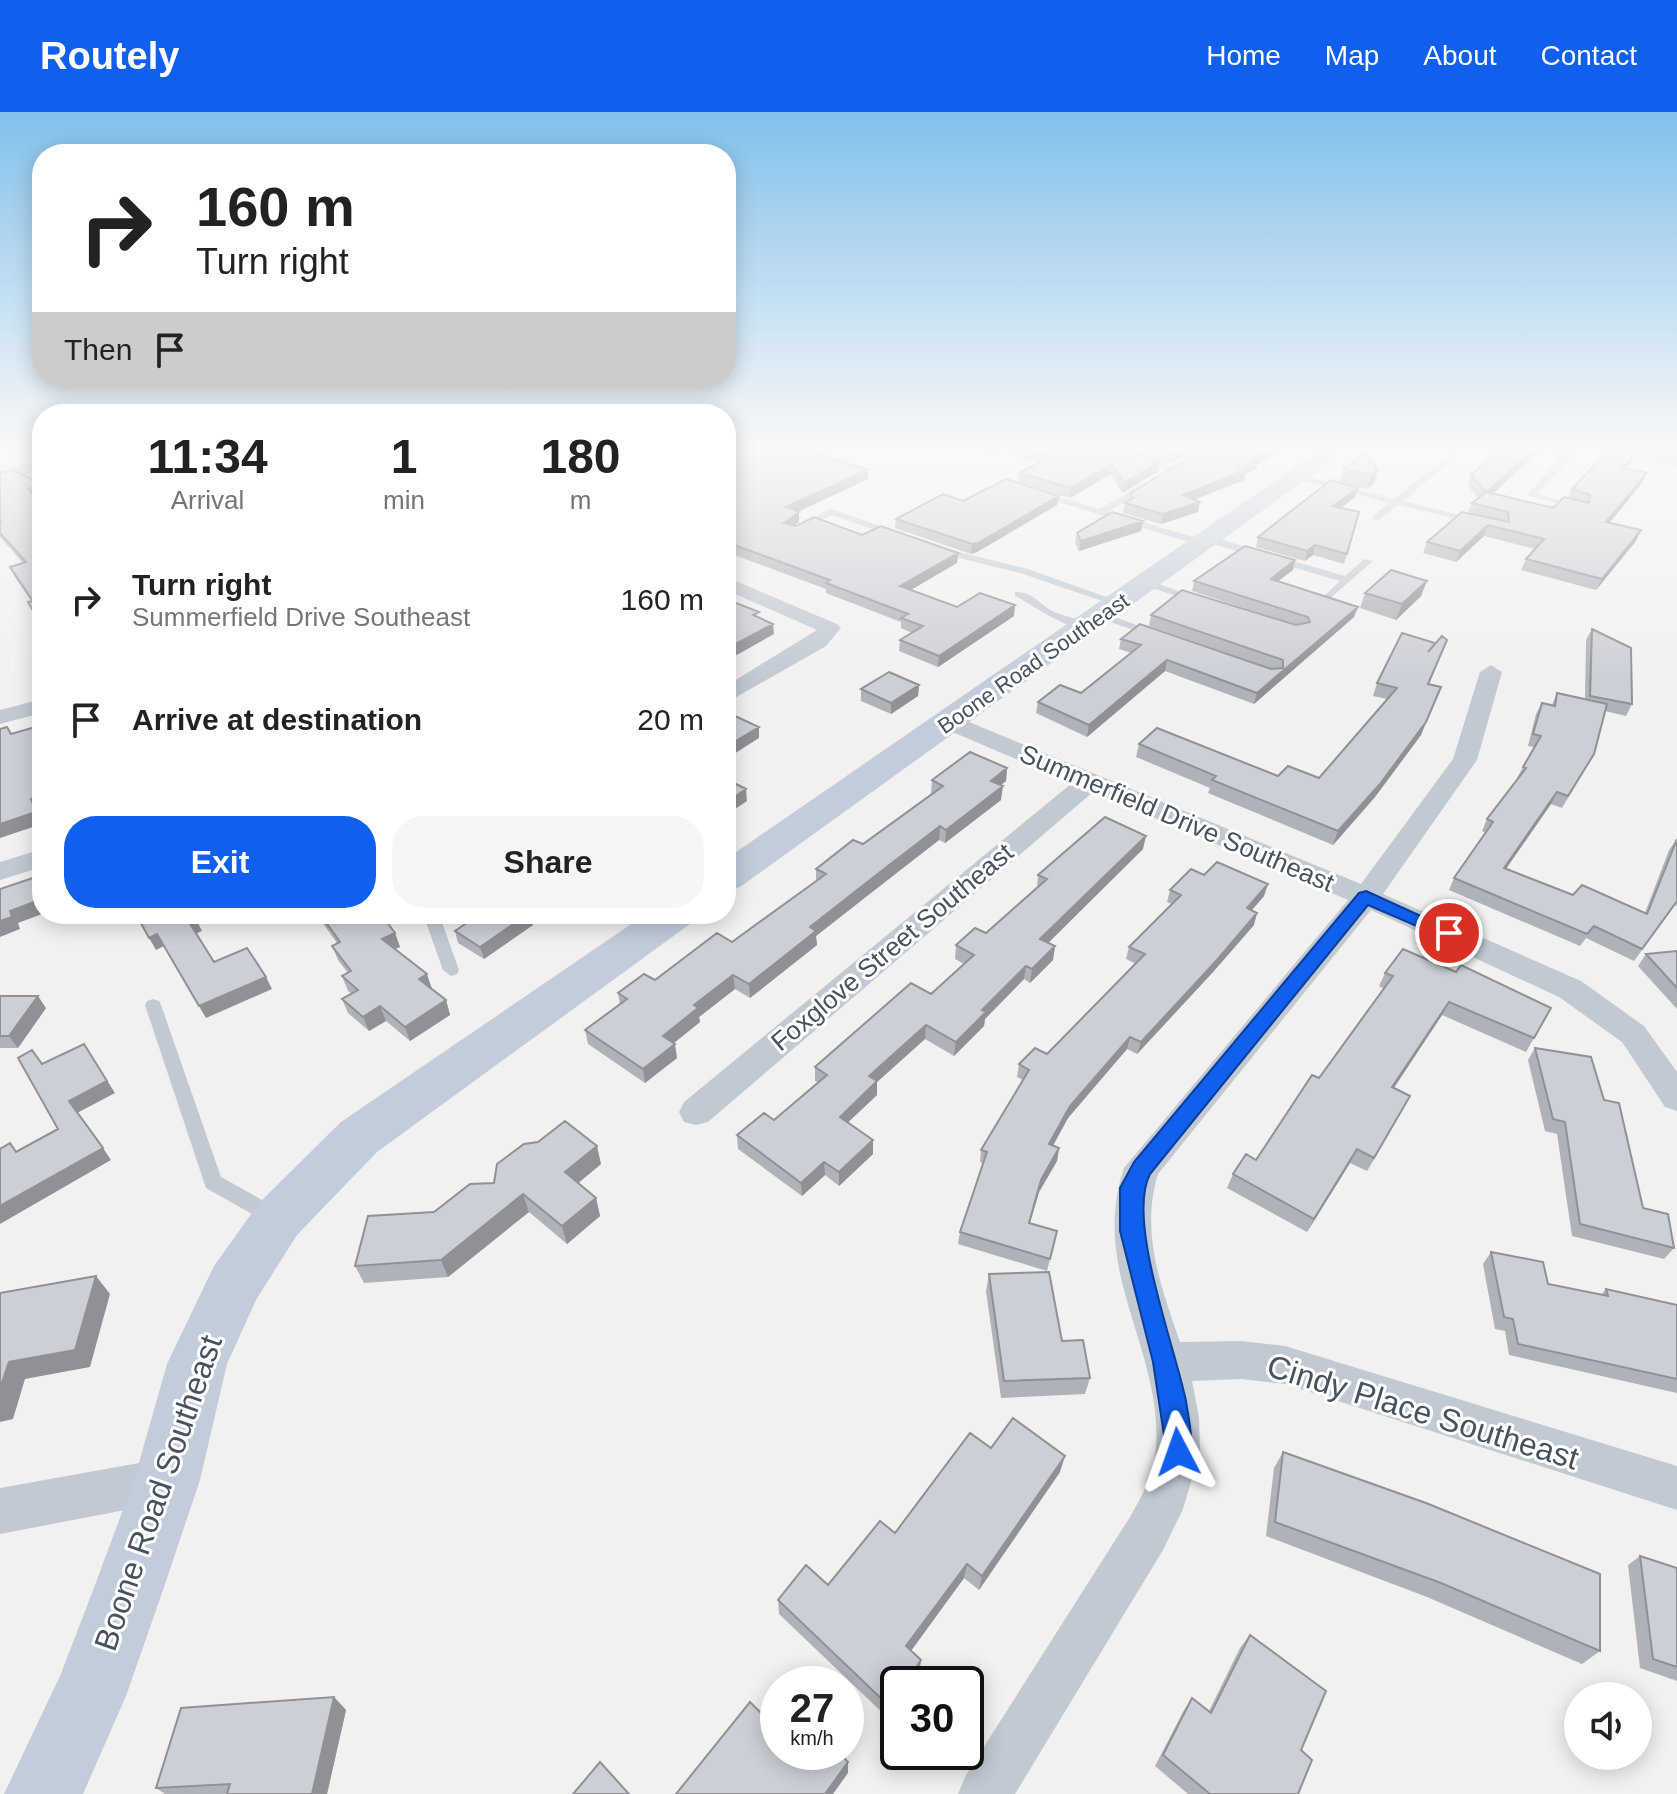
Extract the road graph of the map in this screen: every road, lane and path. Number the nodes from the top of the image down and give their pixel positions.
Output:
1 (803, 525) edge
2 (869, 525) edge
3 (1147, 525) edge
4 (1227, 525) edge
5 (792, 531) edge
6 (913, 541) edge
7 (1205, 541) junction
8 (927, 545) edge
9 (1368, 561) dead end
10 (1347, 580) junction
11 (1146, 583) junction
12 (736, 587) edge
13 (1019, 594) dead end
14 (1327, 598) edge
15 (1207, 602) edge
16 (1101, 615) junction
17 (1172, 640) edge
18 (1491, 672) dead end
19 (736, 690) edge
20 (32, 709) edge
21 (0, 717) edge
22 (949, 722) junction
23 (1089, 782) junction
24 (32, 861) edge
25 (0, 871) edge
26 (736, 871) edge
27 (1366, 897) junction
28 (435, 924) edge
29 (661, 924) edge
30 (451, 970) dead end
31 (153, 1005) dead end
32 (1677, 1098) edge
33 (696, 1112) dead end
34 (278, 1219) junction
35 (1166, 1362) junction
36 (167, 1480) junction
37 (1677, 1488) edge
38 (0, 1511) edge
39 (43, 1794) edge
40 (985, 1794) edge

1 - 5 lane
2 - 6 lane
3 - 7 lane
4 - 7 street, Boone Road Southeast
7 - 10 lane
7 - 11 street, Boone Road Southeast
8 - 16 lane
9 - 10 lane
10 - 14 lane
11 - 15 lane
11 - 16 street, Boone Road Southeast
12 - 19 street
13 - 16 lane
16 - 17 lane
16 - 22 street, Boone Road Southeast
18 - 27 street
20 - 21 street
22 - 23 street, Summerfield Drive Southeast
22 - 26 street, Boone Road Southeast
23 - 27 street, Summerfield Drive Southeast
23 - 33 street, Foxglove Street Southeast
24 - 25 street
27 - 32 street, Summerfield Drive Southeast
27 - 35 street
28 - 30 lane
29 - 34 street, Boone Road Southeast
31 - 34 lane
34 - 36 street, Boone Road Southeast
35 - 37 street, Cindy Place Southeast
35 - 40 street
36 - 38 street
36 - 39 street, Boone Road Southeast

